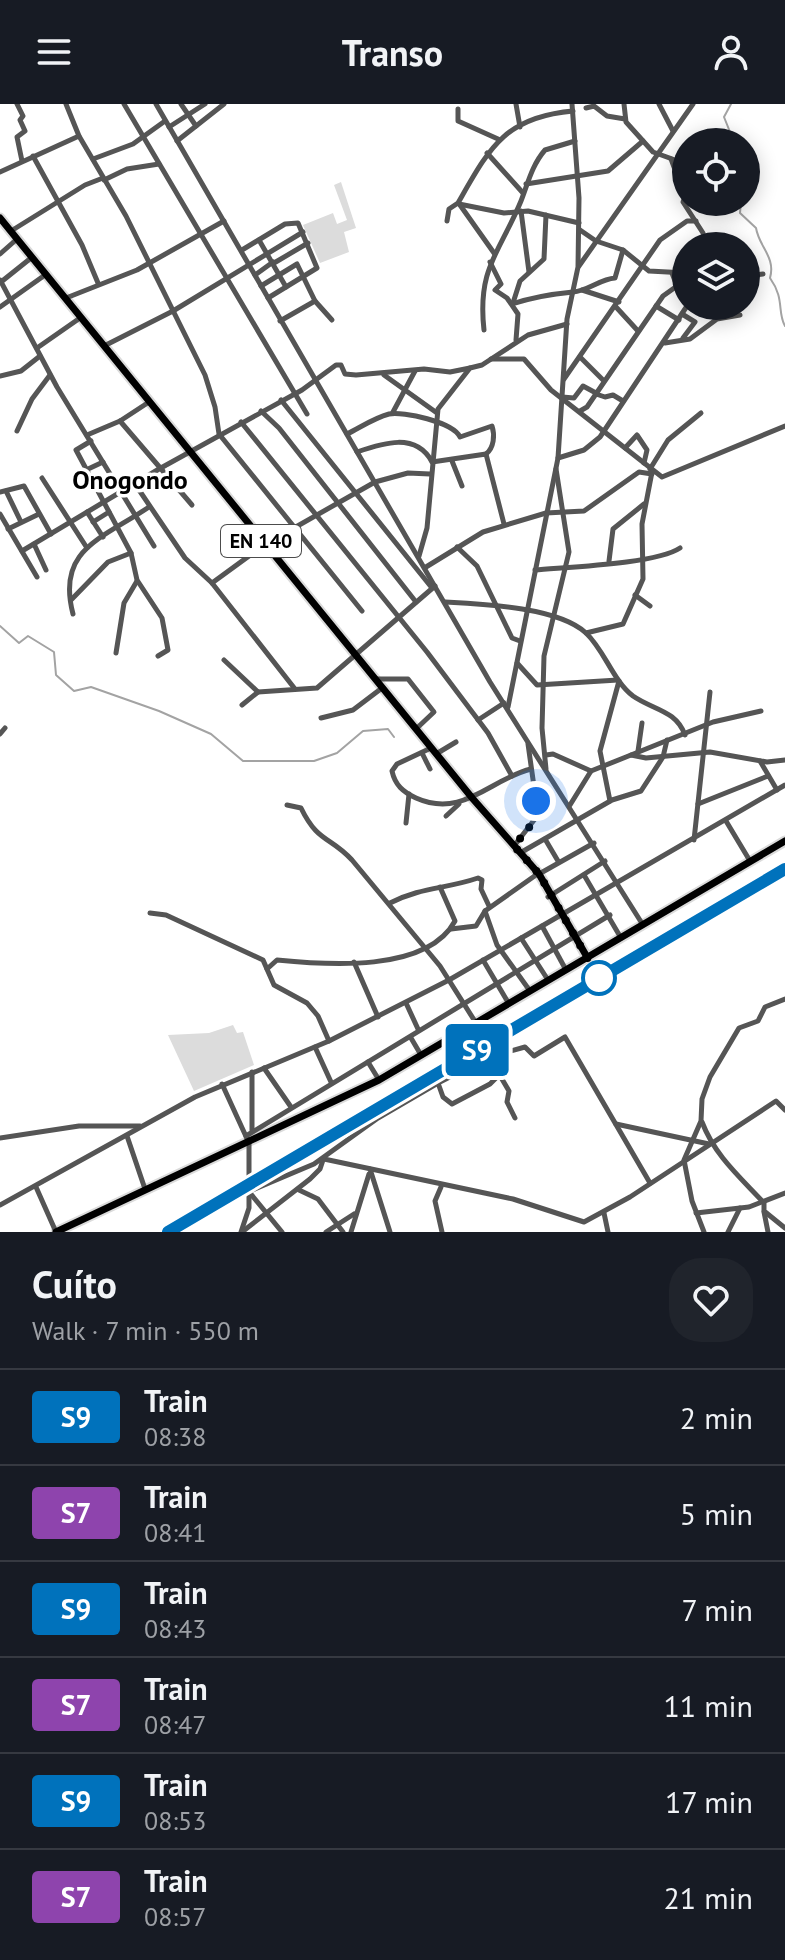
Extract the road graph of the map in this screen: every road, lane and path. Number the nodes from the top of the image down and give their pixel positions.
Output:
1 (17, 104) edge
2 (66, 104) edge
3 (124, 104) edge
4 (181, 104) edge
5 (204, 104) edge
6 (224, 104) edge
7 (516, 104) edge
8 (624, 104) edge
9 (659, 104) edge
10 (693, 104) edge
11 (157, 105) edge
12 (572, 108) edge
13 (586, 108) dead end
14 (458, 109) dead end
15 (188, 116) junction
16 (625, 119) junction
17 (167, 124) junction
18 (196, 127) junction
19 (520, 127) junction
20 (675, 128) edge
21 (672, 129) edge
22 (672, 132) edge
23 (79, 136) junction
24 (143, 137) junction
25 (499, 139) junction
26 (177, 141) junction
27 (575, 141) junction
28 (643, 141) junction
29 (487, 153) junction
30 (657, 154) junction
31 (33, 156) junction
32 (671, 159) joint
33 (92, 160) junction
34 (22, 161) junction
35 (159, 164) junction
36 (0, 172) edge
37 (578, 175) junction
38 (103, 179) junction
39 (526, 184) junction
40 (523, 193) junction
41 (58, 202) junction
42 (459, 203) junction
43 (521, 211) junction
44 (513, 213) junction
45 (546, 215) junction
46 (0, 218) edge
47 (224, 221) junction
48 (447, 221) dead end
49 (696, 221) junction
50 (579, 226) junction
51 (11, 231) junction
52 (303, 232) junction
53 (700, 232) edge
54 (200, 237) junction
55 (17, 239) junction
56 (259, 240) junction
57 (596, 241) junction
58 (308, 243) junction
59 (242, 250) junction
60 (623, 250) junction
61 (267, 252) junction
62 (494, 253) junction
63 (0, 254) edge
64 (31, 258) junction
65 (490, 261) junction
66 (249, 263) junction
67 (273, 263) junction
68 (149, 264) junction
69 (578, 267) junction
70 (643, 267) junction
71 (529, 272) junction
72 (672, 273) edge
73 (280, 274) junction
74 (760, 274) edge
75 (763, 274) dead end
76 (45, 275) junction
77 (255, 275) junction
78 (304, 276) junction
79 (225, 278) junction
80 (0, 281) edge
81 (98, 283) junction
82 (261, 286) junction
83 (286, 287) junction
84 (573, 289) junction
85 (672, 291) edge
86 (66, 298) junction
87 (268, 298) junction
88 (11, 300) junction
89 (315, 301) junction
90 (512, 303) junction
91 (617, 304) junction
92 (656, 306) junction
93 (0, 307) edge
94 (173, 311) junction
95 (672, 313) edge
96 (80, 318) junction
97 (332, 320) dead end
98 (678, 320) edge
99 (689, 320) edge
100 (717, 320) edge
101 (280, 321) junction
102 (567, 324) junction
103 (484, 330) dead end
104 (638, 331) junction
105 (682, 339) junction
106 (516, 341) junction
107 (664, 343) junction
108 (103, 346) junction
109 (37, 348) junction
110 (40, 356) junction
111 (580, 357) junction
112 (491, 359) junction
113 (470, 368) junction
114 (415, 370) junction
115 (50, 375) junction
116 (383, 375) junction
117 (0, 376) edge
118 (315, 380) junction
119 (604, 381) junction
120 (562, 383) junction
121 (405, 389) junction
122 (295, 392) junction
123 (596, 394) junction
124 (561, 397) junction
125 (281, 400) junction
126 (623, 401) junction
127 (149, 402) junction
128 (261, 410) junction
129 (580, 411) junction
130 (393, 412) junction
131 (437, 413) junction
132 (701, 413) dead end
133 (307, 414) dead end
134 (120, 421) junction
135 (241, 422) junction
136 (435, 423) junction
137 (785, 426) edge
138 (602, 430) junction
139 (17, 431) dead end
140 (219, 434) junction
141 (347, 434) junction
142 (87, 435) junction
143 (91, 441) junction
144 (625, 448) junction
145 (190, 452) junction
146 (357, 452) junction
147 (486, 454) junction
148 (558, 458) junction
149 (452, 461) junction
150 (103, 462) junction
151 (432, 462) junction
152 (644, 463) junction
153 (556, 466) junction
154 (159, 469) junction
155 (86, 470) junction
156 (652, 471) junction
157 (430, 474) junction
158 (42, 478) dead end
159 (375, 482) junction
160 (135, 484) junction
161 (462, 486) dead end
162 (3, 492) edge
163 (120, 493) junction
164 (356, 493) junction
165 (103, 503) junction
166 (645, 503) junction
167 (337, 504) junction
168 (192, 505) dead end
169 (149, 507) junction
170 (87, 512) junction
171 (109, 512) junction
172 (546, 513) junction
173 (562, 513) junction
174 (0, 514) edge
175 (39, 514) junction
176 (135, 516) junction
177 (316, 516) junction
178 (21, 522) junction
179 (93, 522) junction
180 (70, 523) junction
181 (504, 524) junction
182 (118, 527) junction
183 (294, 527) junction
184 (8, 529) junction
185 (51, 534) junction
186 (103, 537) junction
187 (34, 544) junction
188 (264, 545) junction
189 (154, 546) dead end
190 (457, 547) junction
191 (87, 548) junction
192 (680, 548) dead end
193 (22, 551) junction
194 (131, 553) junction
195 (418, 556) junction
196 (642, 559) junction
197 (609, 561) junction
198 (568, 566) junction
199 (426, 567) junction
200 (46, 570) dead end
201 (535, 570) junction
202 (37, 577) dead end
203 (137, 580) junction
204 (212, 583) junction
205 (434, 587) junction
206 (635, 595) junction
207 (71, 600) junction
208 (416, 602) junction
209 (445, 602) junction
210 (498, 605) junction
211 (650, 606) dead end
212 (362, 611) dead end
213 (527, 611) junction
214 (73, 614) dead end
215 (551, 615) junction
216 (397, 618) junction
217 (586, 633) junction
218 (520, 641) junction
219 (116, 653) dead end
220 (354, 653) junction
221 (158, 656) dead end
222 (224, 660) dead end
223 (517, 663) junction
224 (375, 679) junction
225 (619, 680) junction
226 (541, 685) junction
227 (382, 688) junction
228 (295, 689) junction
229 (258, 692) junction
230 (710, 692) dead end
231 (242, 705) dead end
232 (506, 706) junction
233 (761, 711) dead end
234 (321, 718) dead end
235 (478, 720) junction
236 (642, 723) dead end
237 (5, 728) dead end
238 (704, 728) junction
239 (416, 729) junction
240 (0, 734) edge
241 (685, 735) junction
242 (667, 740) junction
243 (456, 742) dead end
244 (528, 742) junction
245 (434, 751) junction
246 (638, 751) junction
247 (704, 752) junction
248 (422, 753) junction
249 (546, 755) junction
250 (631, 755) junction
251 (663, 757) junction
252 (785, 760) edge
253 (760, 761) junction
254 (603, 765) junction
255 (430, 769) dead end
256 (531, 769) junction
257 (546, 770) junction
258 (591, 771) junction
259 (510, 776) junction
260 (768, 776) junction
261 (785, 785) edge
262 (777, 790) junction
263 (409, 794) junction
264 (473, 799) junction
265 (610, 801) junction
266 (459, 803) junction
267 (698, 804) junction
268 (287, 805) dead end
269 (570, 805) junction
270 (446, 816) dead end
271 (579, 819) junction
272 (726, 821) junction
273 (406, 823) dead end
274 (545, 839) junction
275 (694, 840) junction
276 (785, 841) edge
277 (594, 843) junction
278 (517, 849) junction
279 (558, 861) junction
280 (605, 861) junction
281 (750, 861) junction
282 (537, 875) junction
283 (584, 875) junction
284 (618, 881) junction
285 (440, 887) junction
286 (597, 894) junction
287 (550, 896) junction
288 (390, 904) junction
289 (487, 909) junction
290 (150, 913) dead end
291 (561, 915) junction
292 (610, 915) junction
293 (643, 925) junction
294 (542, 926) junction
295 (451, 929) junction
296 (574, 936) junction
297 (521, 938) junction
298 (621, 938) junction
299 (426, 948) junction
300 (503, 949) junction
301 (554, 949) junction
302 (586, 958) junction
303 (483, 960) junction
304 (534, 960) junction
305 (354, 962) junction
306 (267, 969) junction
307 (566, 970) junction
308 (517, 972) junction
309 (449, 980) junction
310 (548, 980) junction
311 (496, 983) junction
312 (530, 991) junction
313 (785, 999) edge
314 (462, 1002) junction
315 (406, 1003) junction
316 (509, 1004) junction
317 (378, 1017) junction
318 (476, 1023) junction
319 (418, 1029) junction
320 (411, 1038) junction
321 (329, 1041) junction
322 (315, 1047) junction
323 (421, 1055) junction
324 (489, 1057) junction
325 (368, 1062) junction
326 (264, 1068) junction
327 (252, 1072) junction
328 (500, 1074) junction
329 (379, 1080) junction
330 (331, 1082) junction
331 (438, 1083) junction
332 (222, 1084) junction
333 (291, 1107) junction
334 (785, 1110) edge
335 (515, 1118) dead end
336 (701, 1121) junction
337 (616, 1124) junction
338 (141, 1126) junction
339 (127, 1136) junction
340 (249, 1136) junction
341 (0, 1138) edge
342 (694, 1138) junction
343 (710, 1144) junction
344 (323, 1159) junction
345 (684, 1160) junction
346 (370, 1169) junction
347 (650, 1183) junction
348 (36, 1187) junction
349 (441, 1187) junction
350 (145, 1189) junction
351 (298, 1189) junction
352 (250, 1192) junction
353 (785, 1193) edge
354 (764, 1203) junction
355 (0, 1205) edge
356 (740, 1208) junction
357 (764, 1211) junction
358 (604, 1213) junction
359 (696, 1213) junction
360 (355, 1214) junction
361 (267, 1216) junction
362 (339, 1225) junction
363 (785, 1228) edge
364 (56, 1232) edge
365 (241, 1232) edge
366 (282, 1232) edge
367 (326, 1232) edge
368 (343, 1232) edge
369 (351, 1232) edge
370 (390, 1232) edge
371 (442, 1232) edge
372 (608, 1232) edge
373 (704, 1232) edge
374 (728, 1232) edge
375 (768, 1232) edge

1 - 34 street
2 - 23 street
3 - 24 street
4 - 15 street
5 - 15 street
6 - 18 street
7 - 19 street
8 - 16 street
9 - 21 street
10 - 20 street
11 - 17 street
12 - 19 street
12 - 27 street
13 - 16 street
14 - 25 street
15 - 17 street
15 - 18 street
16 - 28 street
17 - 24 street
17 - 26 street
18 - 26 street
19 - 25 street
22 - 30 street
23 - 31 street
23 - 33 street
24 - 33 street
24 - 35 street
25 - 29 street
26 - 47 street
27 - 37 street
27 - 39 street
28 - 30 street
28 - 37 street
29 - 40 street
29 - 42 street
30 - 32 street
30 - 57 street
31 - 34 street
31 - 41 street
32 - 49 street
33 - 38 street
34 - 36 street
35 - 38 street
35 - 54 street
37 - 39 street
37 - 50 street
38 - 41 street
38 - 68 street
39 - 40 street
40 - 44 street
41 - 51 street
41 - 81 street
42 - 44 street
42 - 48 street
42 - 62 street
43 - 44 street
43 - 45 street
43 - 71 street
44 - 62 street
45 - 50 street
45 - 71 street
46 - 51 main road, EN 140
47 - 54 street
47 - 59 street
49 - 53 street
49 - 70 street
50 - 57 street
50 - 69 street
51 - 55 main road, EN 140
52 - 56 street
52 - 58 street
52 - 61 street
54 - 68 street
54 - 79 street
55 - 63 street
55 - 64 main road, EN 140
56 - 59 street
56 - 61 street
57 - 60 street
57 - 69 street
58 - 67 street
58 - 78 street
59 - 66 street
60 - 70 street
60 - 84 street
61 - 66 street
61 - 67 street
62 - 65 street
64 - 76 main road, EN 140
64 - 80 street
65 - 90 street
65 - 103 street
66 - 77 street
66 - 79 street
67 - 73 street
67 - 77 street
68 - 81 street
68 - 94 street
69 - 84 street
70 - 72 street
70 - 91 street
71 - 90 street
73 - 78 street
73 - 82 street
73 - 83 street
74 - 75 street
76 - 86 main road, EN 140
76 - 88 street
77 - 82 street
78 - 83 street
78 - 89 street
79 - 94 street
79 - 122 street
80 - 88 street
81 - 86 street
82 - 87 street
83 - 87 street
84 - 90 street
84 - 91 street
84 - 102 street
85 - 92 street
86 - 96 main road, EN 140
87 - 101 street
88 - 93 street
88 - 109 street
89 - 97 street
89 - 101 street
90 - 106 street
91 - 104 street
91 - 111 street
92 - 95 street
92 - 104 street
94 - 108 street
94 - 140 street
96 - 108 main road, EN 140
96 - 109 street
98 - 107 street
99 - 105 street
100 - 105 street
101 - 118 street
102 - 106 street
102 - 120 street
104 - 119 street
105 - 107 street
106 - 112 street
107 - 126 street
108 - 127 main road, EN 140
109 - 110 street
110 - 115 street
110 - 117 street
111 - 119 street
111 - 120 street
112 - 113 street
112 - 124 street
113 - 114 street
113 - 131 street
114 - 116 street
114 - 121 street
115 - 139 street
115 - 142 street
116 - 118 street
116 - 121 street
118 - 122 street
118 - 141 street
119 - 123 street
120 - 124 street
121 - 130 street
121 - 131 street
122 - 125 street
122 - 133 street
123 - 124 street
123 - 126 street
123 - 129 street
124 - 129 street
124 - 148 street
125 - 128 street
125 - 164 street
126 - 138 street
127 - 134 street
127 - 145 main road, EN 140
128 - 135 street
128 - 167 street
129 - 138 street
130 - 136 street
130 - 141 street
131 - 136 street
132 - 156 street
134 - 142 street
134 - 154 street
135 - 140 street
135 - 177 street
136 - 147 street
136 - 151 street
137 - 156 street
138 - 144 street
138 - 148 street
140 - 145 street
140 - 183 street
141 - 146 street
142 - 143 street
143 - 150 street
143 - 155 street
144 - 152 street
144 - 152 street
145 - 154 street
145 - 188 main road, EN 140
146 - 151 street
146 - 159 street
147 - 149 street
147 - 181 street
148 - 153 street
149 - 151 street
149 - 161 street
150 - 155 street
150 - 163 street
151 - 157 street
152 - 156 street
153 - 172 street
153 - 173 street
154 - 160 street
154 - 168 street
155 - 165 street
156 - 166 street
156 - 173 street
157 - 159 street
157 - 195 street
158 - 180 street
159 - 164 street
159 - 195 street
160 - 163 street
160 - 169 street
162 - 175 street
162 - 178 street
163 - 165 street
163 - 176 street
164 - 167 street
164 - 205 street
165 - 170 street
165 - 171 street
166 - 196 street
166 - 197 street
167 - 177 street
167 - 208 street
169 - 176 street
169 - 204 street
170 - 179 street
170 - 180 street
171 - 179 street
171 - 182 street
172 - 173 street
172 - 181 street
172 - 201 street
173 - 198 street
174 - 184 street
175 - 178 street
175 - 185 street
176 - 182 street
176 - 189 street
177 - 183 street
177 - 216 street
178 - 184 street
179 - 186 street
180 - 185 street
180 - 191 street
181 - 190 street
182 - 186 street
182 - 194 street
183 - 188 street
183 - 212 street
184 - 193 street
185 - 187 street
186 - 191 street
187 - 193 street
187 - 200 street
188 - 204 street
188 - 220 main road, EN 140
190 - 199 street
190 - 210 street
191 - 207 street
192 - 196 street
193 - 202 street
194 - 203 street
194 - 207 street
195 - 199 street
196 - 197 street
196 - 206 street
197 - 198 street
198 - 201 street
198 - 215 street
199 - 205 street
201 - 213 street
203 - 219 street
203 - 221 street
204 - 228 street
205 - 208 street
205 - 209 street
206 - 211 street
206 - 217 street
207 - 214 street
208 - 216 street
209 - 210 street
209 - 232 street
210 - 213 street
210 - 218 street
213 - 215 street
213 - 218 street
215 - 217 street
215 - 226 street
216 - 220 street
216 - 235 street
217 - 225 street
218 - 223 street
220 - 224 main road, EN 140
220 - 228 street
222 - 229 street
223 - 226 street
223 - 232 street
224 - 227 main road, EN 140
224 - 239 street
225 - 226 street
225 - 241 street
225 - 254 street
226 - 249 street
227 - 234 street
227 - 239 main road, EN 140
228 - 229 street
229 - 231 street
230 - 238 street
232 - 235 street
232 - 244 street
233 - 238 street
235 - 259 street
236 - 246 street
237 - 240 street
238 - 241 street
238 - 247 street
239 - 245 main road, EN 140
241 - 242 street
242 - 246 street
242 - 251 street
243 - 245 street
244 - 256 street
244 - 257 street
245 - 248 street
245 - 264 main road, EN 140
246 - 250 street
247 - 251 street
247 - 253 street
247 - 267 street
248 - 255 street
248 - 263 street
249 - 257 street
249 - 258 street
250 - 251 street
250 - 254 street
251 - 265 street
252 - 253 street
253 - 260 street
254 - 258 street
254 - 265 street
256 - 259 street
256 - 278 street
257 - 269 street
258 - 269 street
259 - 264 street
260 - 262 street
260 - 267 street
261 - 262 street
262 - 272 street
263 - 266 street
263 - 273 street
264 - 266 street
264 - 278 main road, EN 140
265 - 271 street
266 - 270 street
267 - 275 street
268 - 288 street
269 - 271 street
271 - 274 street
271 - 277 street
272 - 275 street
272 - 281 street
274 - 278 street
274 - 279 street
275 - 284 street
276 - 281 main road
277 - 279 street
277 - 280 street
278 - 282 main road, EN 140
279 - 282 street
280 - 283 street
280 - 284 street
281 - 293 main road
282 - 287 main road, EN 140
282 - 289 street
283 - 286 street
283 - 287 street
284 - 286 street
284 - 293 street
285 - 288 street
285 - 289 street
285 - 295 street
286 - 291 street
286 - 292 street
287 - 291 main road, EN 140
288 - 299 street
289 - 295 street
289 - 300 street
290 - 306 street
291 - 294 street
291 - 296 main road, EN 140
292 - 296 street
292 - 298 street
293 - 298 main road
294 - 297 street
294 - 301 street
295 - 299 street
296 - 301 street
296 - 302 main road, EN 140
297 - 300 street
297 - 304 street
298 - 302 main road
299 - 305 street
299 - 309 street
300 - 303 street
300 - 308 street
301 - 304 street
301 - 307 street
302 - 307 main road
303 - 309 street
303 - 311 street
304 - 308 street
304 - 310 street
305 - 306 street
305 - 317 street
306 - 321 street
307 - 310 main road
308 - 311 street
308 - 312 street
309 - 314 street
309 - 315 street
310 - 312 main road
311 - 314 street
311 - 316 street
312 - 316 main road
313 - 336 street
314 - 318 street
314 - 319 street
315 - 317 street
315 - 319 street
316 - 318 main road
317 - 321 street
318 - 323 main road
319 - 320 street
320 - 323 street
320 - 325 street
321 - 322 street
322 - 326 street
322 - 330 street
323 - 329 main road
324 - 328 street
324 - 331 street
324 - 337 street
325 - 329 street
325 - 330 street
326 - 327 street
326 - 333 street
327 - 332 street
327 - 340 street
328 - 331 street
328 - 335 street
329 - 340 main road
330 - 333 street
331 - 344 street
332 - 338 street
332 - 340 street
333 - 340 street
334 - 343 street
336 - 342 street
336 - 343 street
337 - 342 street
337 - 347 street
338 - 339 street
338 - 341 street
339 - 348 street
339 - 350 street
340 - 350 main road
340 - 352 street
342 - 343 street
342 - 345 street
343 - 345 street
343 - 354 street
344 - 346 street
344 - 351 street
344 - 352 street
345 - 347 street
345 - 359 street
346 - 349 street
346 - 360 street
346 - 370 street
347 - 358 street
348 - 355 street
348 - 364 street
349 - 358 street
349 - 371 street
350 - 364 main road
351 - 361 street
351 - 362 street
352 - 361 street
352 - 365 street
353 - 354 street
354 - 356 street
354 - 357 street
356 - 359 street
356 - 374 street
357 - 363 street
357 - 375 street
358 - 372 street
359 - 373 street
360 - 362 street
360 - 369 street
361 - 365 street
361 - 366 street
362 - 367 street
362 - 368 street

